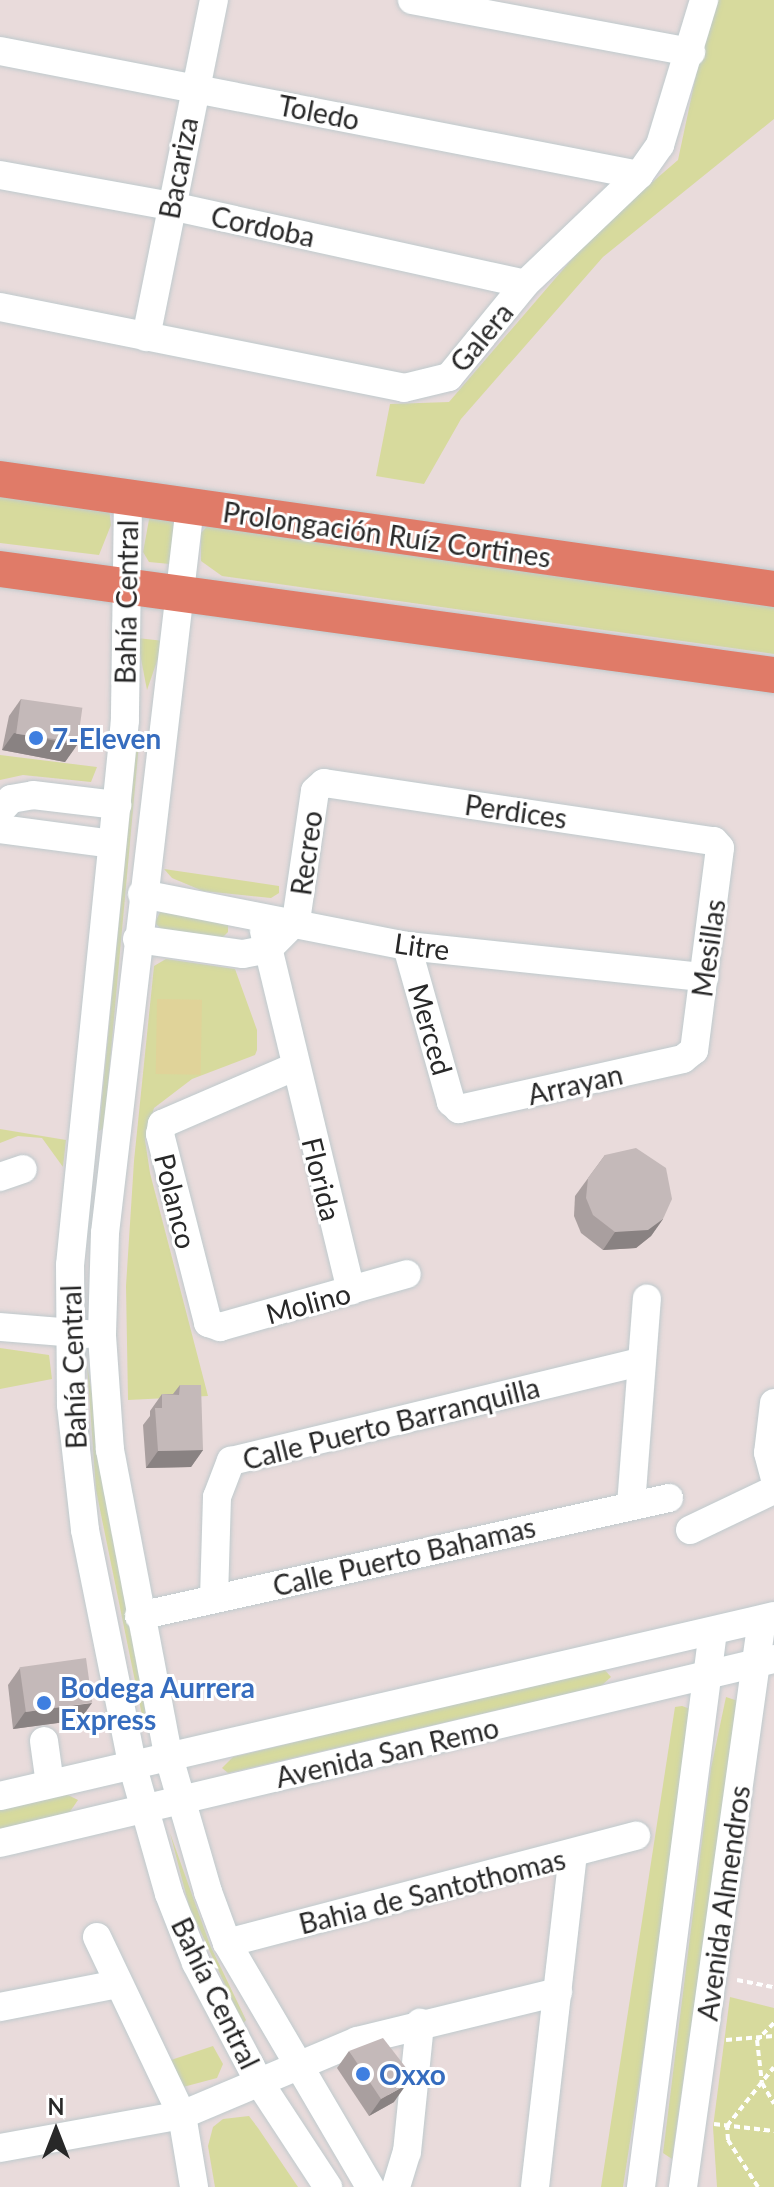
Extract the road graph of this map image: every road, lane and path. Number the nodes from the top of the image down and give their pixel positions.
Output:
1 (214, 0) edge
2 (412, 0) edge
3 (704, 0) edge
4 (0, 51) edge
5 (691, 52) junction
6 (194, 88) junction
7 (0, 175) edge
8 (639, 175) junction
9 (171, 206) junction
10 (525, 284) junction
11 (0, 307) edge
12 (146, 337) junction
13 (0, 479) edge
14 (128, 498) junction
15 (190, 506) junction
16 (0, 569) edge
17 (126, 586) junction
18 (774, 589) edge
19 (183, 594) junction
20 (774, 675) edge
21 (125, 720) junction
22 (163, 723) junction
23 (319, 785) joint
24 (117, 805) junction
25 (0, 811) edge
26 (0, 829) edge
27 (714, 841) joint
28 (112, 844) junction
29 (142, 894) junction
30 (260, 917) junction
31 (296, 921) junction
32 (137, 939) junction
33 (407, 946) junction
34 (268, 949) junction
35 (704, 977) junction
36 (690, 1055) joint
37 (294, 1067) junction
38 (459, 1109) joint
39 (77, 1172) junction
40 (110, 1176) junction
41 (407, 1274) dead end
42 (351, 1291) junction
43 (647, 1299) dead end
44 (208, 1323) joint
45 (0, 1327) edge
46 (68, 1332) junction
47 (102, 1336) junction
48 (641, 1362) junction
49 (774, 1403) edge
50 (774, 1476) edge
51 (774, 1490) edge
52 (669, 1498) dead end
53 (631, 1505) junction
54 (690, 1530) dead end
55 (214, 1598) junction
56 (139, 1616) junction
57 (768, 1618) edge
58 (713, 1631) junction
59 (766, 1661) edge
60 (708, 1677) junction
61 (44, 1741) dead end
62 (168, 1754) junction
63 (132, 1764) junction
64 (50, 1784) junction
65 (0, 1796) edge
66 (181, 1799) junction
67 (143, 1809) junction
68 (636, 1836) dead end
69 (0, 1843) edge
70 (573, 1855) junction
71 (97, 1937) dead end
72 (227, 1943) junction
73 (713, 1977) junction
74 (117, 1984) junction
75 (774, 1987) edge
76 (558, 1992) junction
77 (0, 2007) edge
78 (420, 2023) junction
79 (774, 2023) edge
80 (774, 2036) edge
81 (757, 2040) junction
82 (703, 2041) junction
83 (295, 2064) junction
84 (774, 2067) edge
85 (259, 2082) junction
86 (762, 2083) junction
87 (774, 2104) edge
88 (182, 2115) junction
89 (692, 2119) junction
90 (727, 2126) junction
91 (774, 2131) edge
92 (0, 2148) edge
93 (641, 2185) edge
94 (683, 2185) edge
95 (194, 2187) edge
96 (328, 2187) edge
97 (370, 2187) edge
98 (396, 2187) edge
99 (535, 2187) edge
100 (758, 2187) edge

1 - 6 street, Bacariza
2 - 5 street
3 - 5 street, Galera
4 - 6 street, Toledo
5 - 8 street, Galera
6 - 8 street, Toledo
6 - 9 street, Bacariza
7 - 9 street, Cordoba
8 - 10 street, Galera
9 - 10 street, Cordoba
9 - 12 street, Bacariza
10 - 12 street, Galera
11 - 12 street, Galera
13 - 14 main road, Prolongación Ruíz Cortines
14 - 15 main road, Prolongación Ruíz Cortines
14 - 17 street, Bahía Central
15 - 18 main road, Prolongación Ruíz Cortines
15 - 19 street, Bahía Central
16 - 17 main road
17 - 19 main road
17 - 21 street, Bahía Central
19 - 20 main road
19 - 22 street, Bahía Central
21 - 22 street
21 - 24 street, Bahía Central
22 - 29 street, Bahía Central
23 - 27 street, Perdices
23 - 31 street, Recreo
24 - 25 street
24 - 28 street, Bahía Central
26 - 28 street
27 - 35 street, Mesillas
28 - 39 street, Bahía Central
29 - 30 street, Litre
29 - 32 street, Bahía Central
30 - 31 street, Litre
30 - 34 street, Florida
31 - 33 street, Litre
31 - 34 street
32 - 34 street
32 - 40 street, Bahía Central
33 - 35 street, Litre
33 - 38 street, Merced
34 - 37 street, Florida
35 - 36 street, Mesillas
36 - 38 street, Arrayan
37 - 42 street, Florida
37 - 44 street, Polanco
39 - 40 street
39 - 46 street, Bahía Central
40 - 47 street, Bahía Central
41 - 42 street, Molino
42 - 44 street, Molino
43 - 48 street
45 - 46 street
46 - 47 street
46 - 63 street, Bahía Central
47 - 56 street, Bahía Central
48 - 53 street
48 - 55 street, Calle Puerto Barranquilla
49 - 50 street
51 - 54 street
52 - 53 street, Calle Puerto Bahamas
53 - 55 street, Calle Puerto Bahamas
55 - 56 street, Calle Puerto Bahamas
56 - 62 street, Bahía Central
57 - 58 street, Avenida San Remo
57 - 59 street, Avenida Almendros
58 - 60 street, Avenida Almendros
58 - 62 street, Avenida San Remo
59 - 60 street, Avenida San Remo
59 - 73 street, Avenida Almendros
60 - 66 street, Avenida San Remo
60 - 93 street, Avenida Almendros
61 - 64 street
62 - 63 street, Avenida San Remo
62 - 66 street, Bahía Central
63 - 64 street, Avenida San Remo
63 - 67 street, Bahía Central
64 - 65 street, Avenida San Remo
66 - 67 street, Avenida San Remo
66 - 72 street, Bahía Central
67 - 69 street, Avenida San Remo
67 - 85 street, Bahía Central
68 - 70 street, Bahia de Santothomas
70 - 72 street, Bahia de Santothomas
70 - 76 street
71 - 74 street
72 - 83 street, Bahía Central
73 - 75 path
73 - 82 street, Avenida Almendros
74 - 77 street
74 - 88 street
76 - 78 street
76 - 99 street
78 - 83 street
78 - 98 street
79 - 81 path
80 - 81 path
81 - 82 path
81 - 86 path
82 - 89 street, Avenida Almendros
83 - 85 street
83 - 97 street, Bahía Central
84 - 86 path
85 - 88 street
85 - 96 street, Bahía Central
86 - 87 path
86 - 90 path
88 - 92 street
88 - 95 street
89 - 90 path
89 - 94 street, Avenida Almendros
90 - 91 path
90 - 100 path
93 - 94 street

